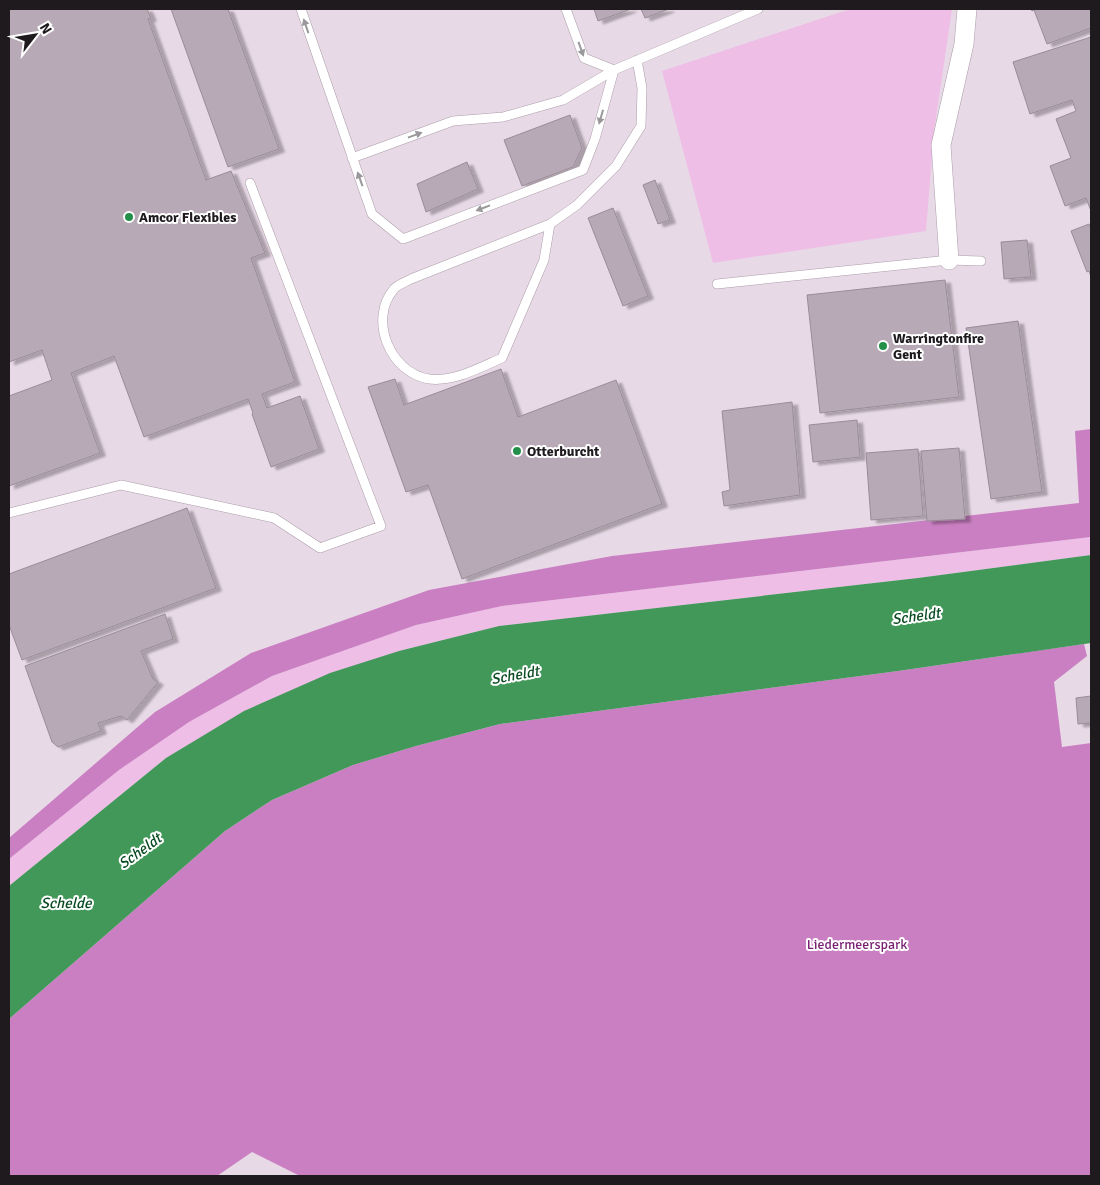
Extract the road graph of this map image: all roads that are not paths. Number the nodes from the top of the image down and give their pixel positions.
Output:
1 (300, 9) edge
2 (566, 9) edge
3 (758, 9) edge
4 (967, 9) edge
5 (637, 60) junction
6 (614, 70) junction
7 (352, 158) junction
8 (250, 183) dead end
9 (550, 224) junction
10 (949, 260) junction
11 (981, 261) dead end
12 (717, 284) dead end
13 (9, 514) edge

7 -> 1 lane
2 -> 6 lane
3 - 5 lane
4 - 10 street
5 - 6 lane
5 - 9 lane
7 -> 6 lane
6 -> 7 lane
8 - 13 lane
9 - 9 lane
10 - 11 lane
10 - 12 lane

